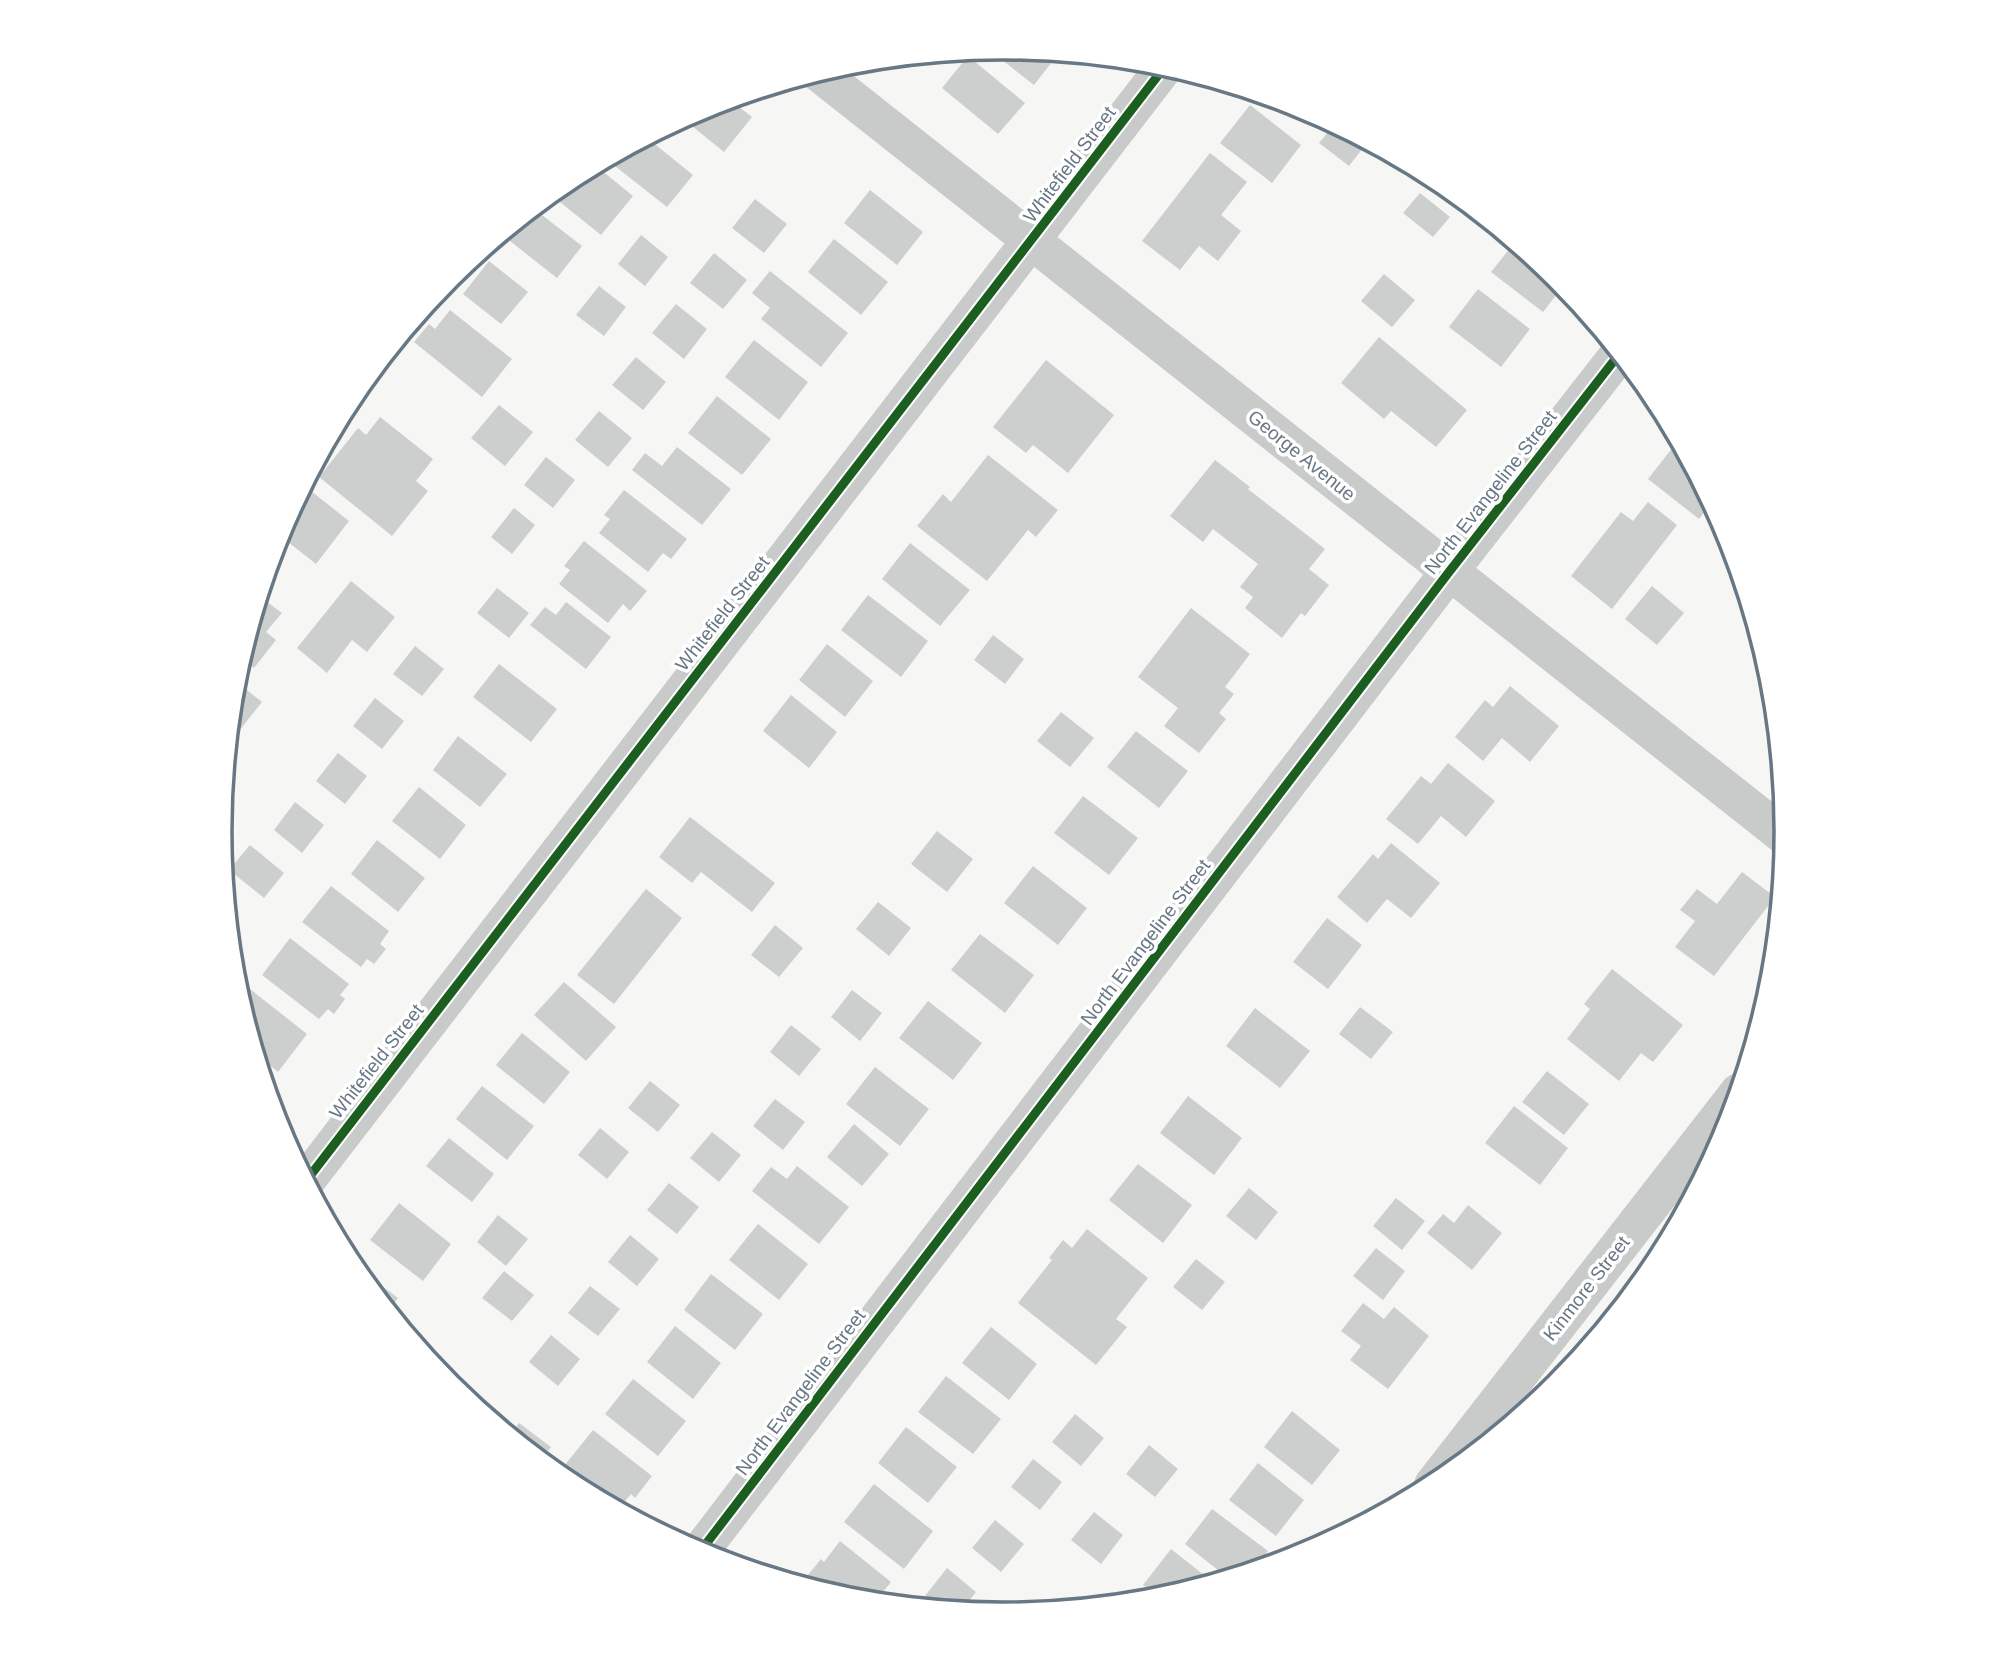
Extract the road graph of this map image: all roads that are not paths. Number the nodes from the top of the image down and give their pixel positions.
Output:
1 (1158, 75) edge
2 (828, 80) edge
3 (1032, 240) junction
4 (1614, 360) edge
5 (1449, 572) junction
6 (1774, 828) edge
7 (1720, 1115) edge
8 (312, 1173) edge
9 (1457, 1455) edge
10 (706, 1543) edge

1 - 3 street, Whitefield Street
2 - 3 street, George Avenue
3 - 5 street, George Avenue
3 - 8 street, Whitefield Street
4 - 5 street, North Evangeline Street
5 - 6 street, George Avenue
5 - 10 street, North Evangeline Street
7 - 9 street, Kinmore Street

